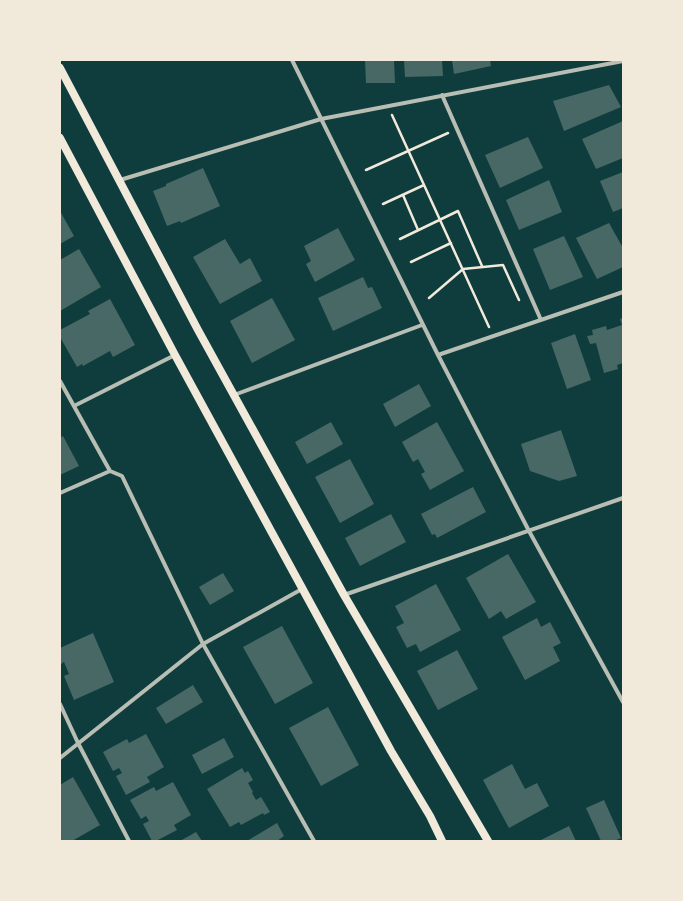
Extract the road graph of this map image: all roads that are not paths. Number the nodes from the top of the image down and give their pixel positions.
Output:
1 (292, 60) edge
2 (623, 62) edge
3 (60, 68) edge
4 (442, 95) junction
5 (321, 119) junction
6 (60, 138) edge
7 (120, 180) junction
8 (623, 292) edge
9 (541, 320) junction
10 (422, 325) junction
11 (175, 355) junction
12 (438, 355) junction
13 (60, 381) edge
14 (234, 394) junction
15 (74, 406) junction
16 (110, 471) junction
17 (60, 493) edge
18 (623, 498) edge
19 (529, 531) junction
20 (302, 589) junction
21 (344, 596) junction
22 (203, 644) junction
23 (623, 702) edge
24 (60, 704) edge
25 (78, 743) junction
26 (60, 758) edge
27 (129, 841) edge
28 (314, 841) edge
29 (442, 841) edge
30 (488, 841) edge

1 - 5 street
2 - 4 street
3 - 7 main road
4 - 5 street
4 - 9 street
5 - 7 street
5 - 10 street
6 - 11 main road
7 - 14 main road
8 - 9 street
9 - 12 street
10 - 12 street
10 - 14 street
11 - 15 street
11 - 20 main road
12 - 19 street
13 - 15 street
14 - 21 main road
15 - 16 street
16 - 17 street
16 - 22 street
18 - 19 street
19 - 21 street
19 - 23 street
20 - 22 street
20 - 29 main road
21 - 30 main road
22 - 25 street
22 - 28 street
24 - 25 street
25 - 26 street
25 - 27 street

